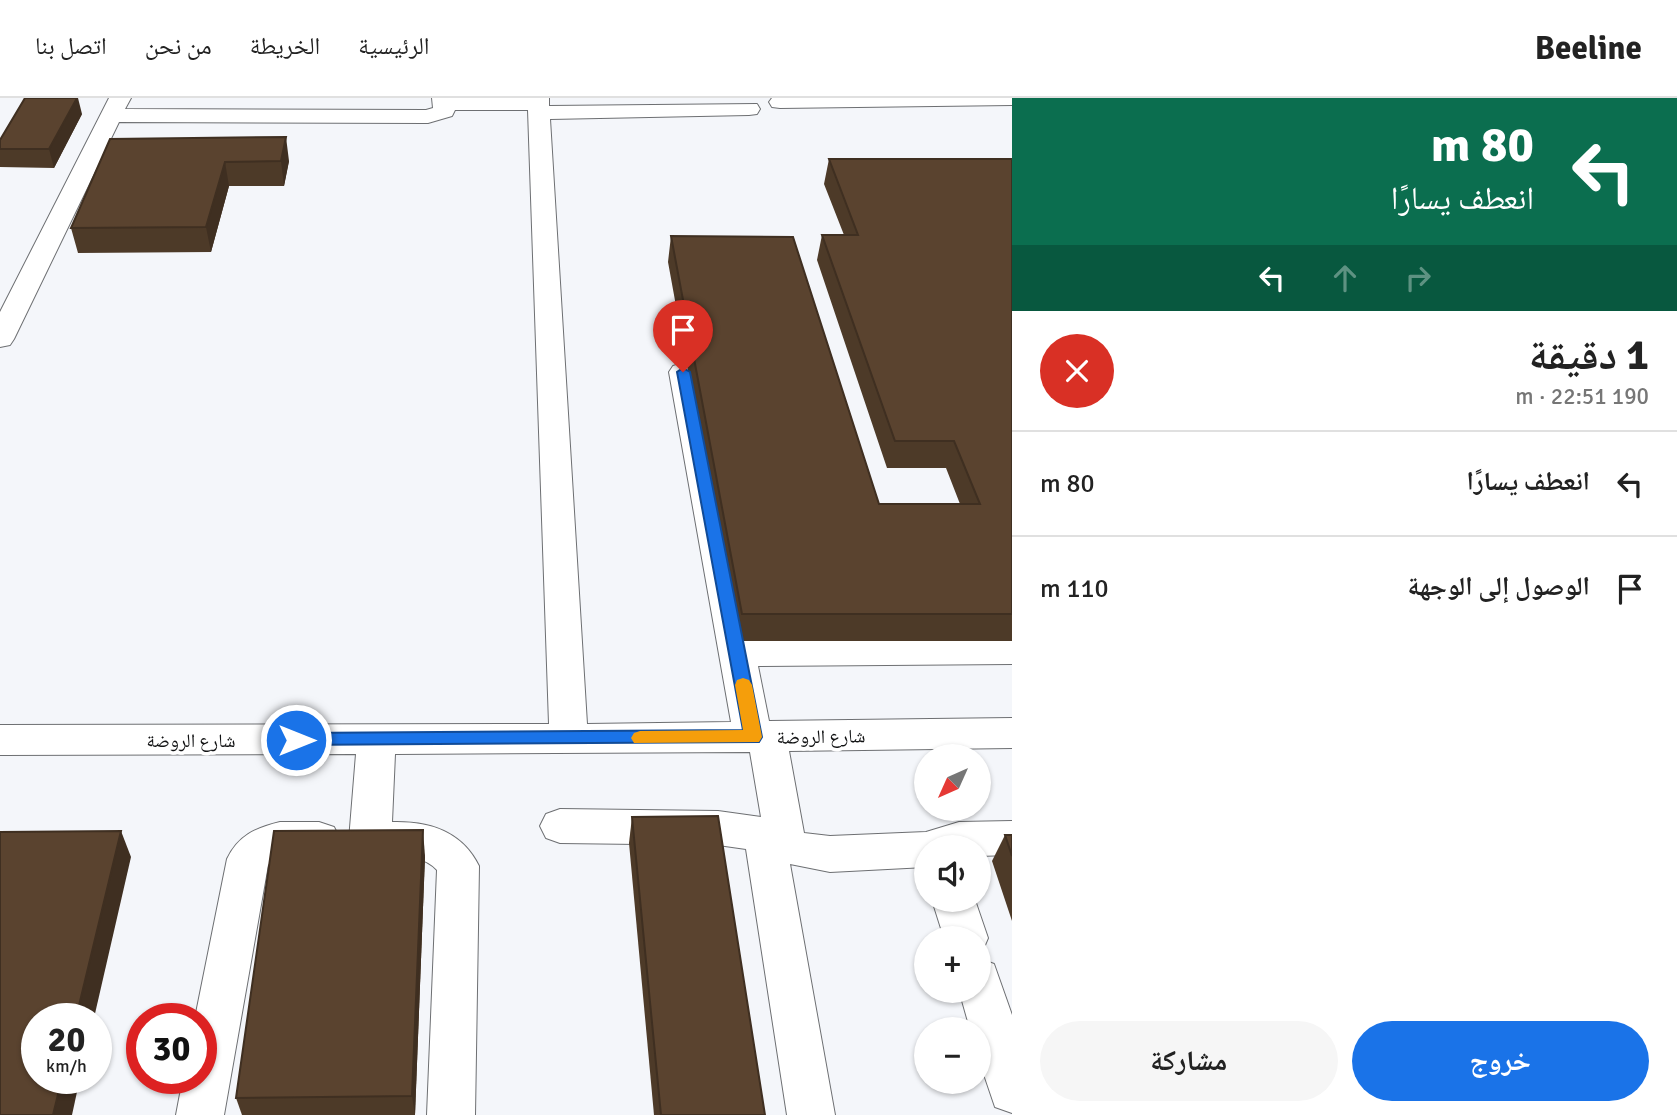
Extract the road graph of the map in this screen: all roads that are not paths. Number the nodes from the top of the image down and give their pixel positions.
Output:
1 (686, 98) edge
2 (780, 100) edge
3 (1007, 100) dead end
4 (444, 101) edge
5 (741, 103) edge
6 (538, 104) edge
7 (115, 107) edge
8 (325, 107) edge
9 (0, 339) edge
10 (683, 372) dead end
11 (1012, 651) edge
12 (737, 653) junction
13 (1012, 733) edge
14 (760, 737) junction
15 (569, 739) junction
16 (0, 740) edge
17 (376, 740) junction
18 (560, 827) dead end
19 (991, 838) edge
20 (1012, 838) edge
21 (370, 839) junction
22 (775, 840) junction
23 (914, 848) edge
24 (985, 1003) edge
25 (1012, 1090) edge
26 (200, 1115) edge
27 (451, 1115) edge
28 (811, 1115) edge

1 - 6 street
2 - 3 street
2 - 5 street
4 - 6 street
4 - 8 street
5 - 6 street
6 - 15 street
7 - 8 street
7 - 9 street
10 - 12 street
11 - 12 street
12 - 14 street
13 - 14 street, شارع الروضة
14 - 15 street, شارع الروضة
14 - 22 street
15 - 17 street, شارع الروضة
16 - 17 street, شارع الروضة
17 - 21 street
18 - 22 street
19 - 20 street
21 - 26 street
21 - 27 street
22 - 23 street
22 - 28 street
24 - 25 street

